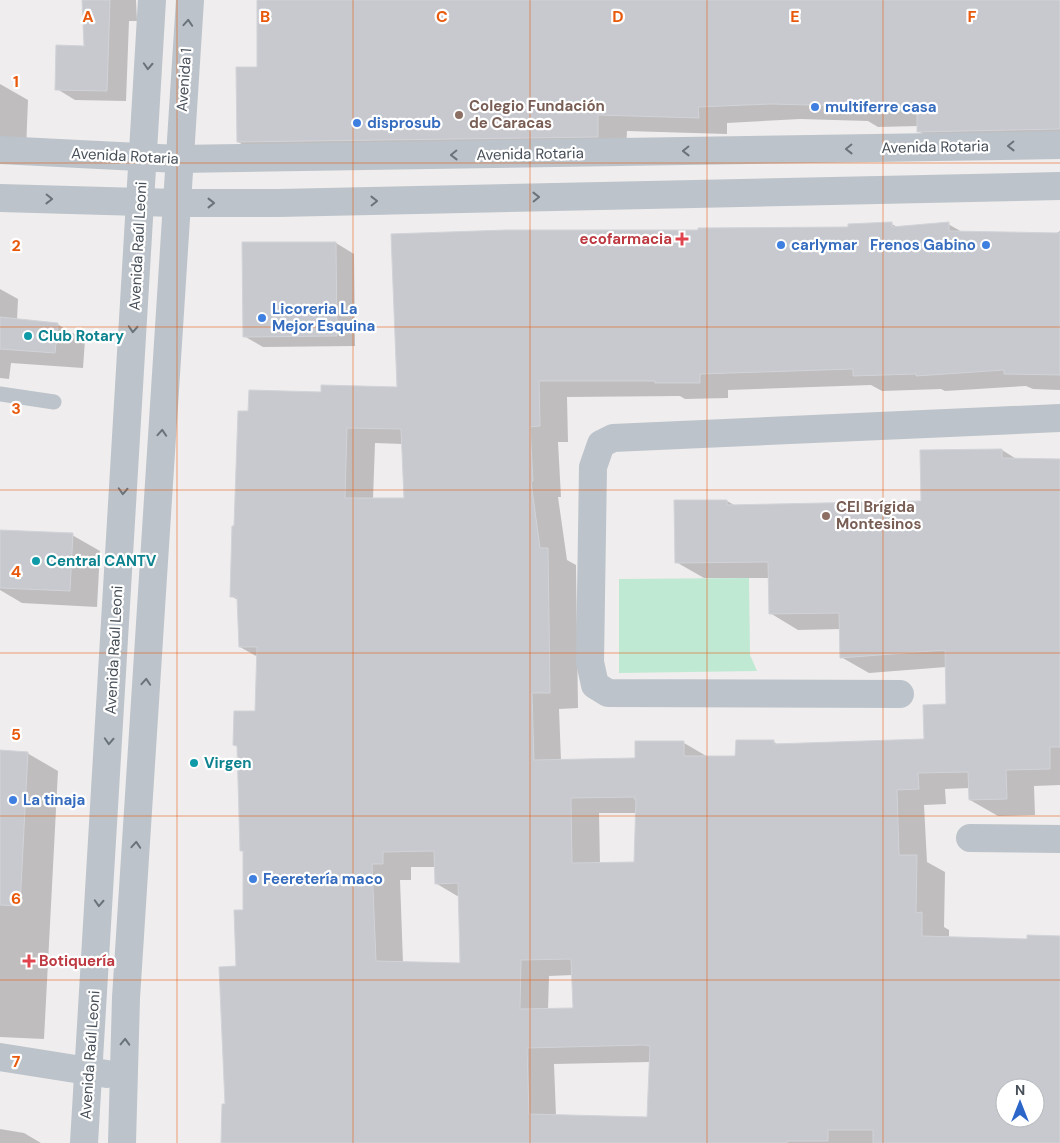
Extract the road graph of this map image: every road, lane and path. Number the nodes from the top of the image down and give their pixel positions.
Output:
1 (152, 0) edge
2 (190, 0) edge
3 (1060, 145) edge
4 (0, 150) edge
5 (143, 158) junction
6 (178, 159) junction
7 (1060, 186) edge
8 (0, 198) edge
9 (140, 201) junction
10 (176, 203) junction
11 (0, 394) edge
12 (54, 402) dead end
13 (1060, 418) edge
14 (900, 694) dead end
15 (970, 838) dead end
16 (1060, 839) edge
17 (0, 1057) edge
18 (89, 1072) junction
19 (124, 1076) junction
20 (84, 1143) edge
21 (122, 1143) edge

1 -> 5 street
6 -> 2 street, Avenida 1
3 -> 6 street, Avenida Rotaria
4 - 5 street, Avenida Rotaria
5 - 6 street, Avenida Rotaria
5 - 9 street, Avenida Raúl Leoni
6 - 10 street
10 -> 7 street
8 -> 9 street
9 - 10 street
9 -> 18 street, Avenida Raúl Leoni
19 -> 10 street
11 - 12 lane
13 - 14 street
15 - 16 street
17 - 18 street
18 - 19 street
18 - 20 street, Avenida Raúl Leoni
19 - 21 street

